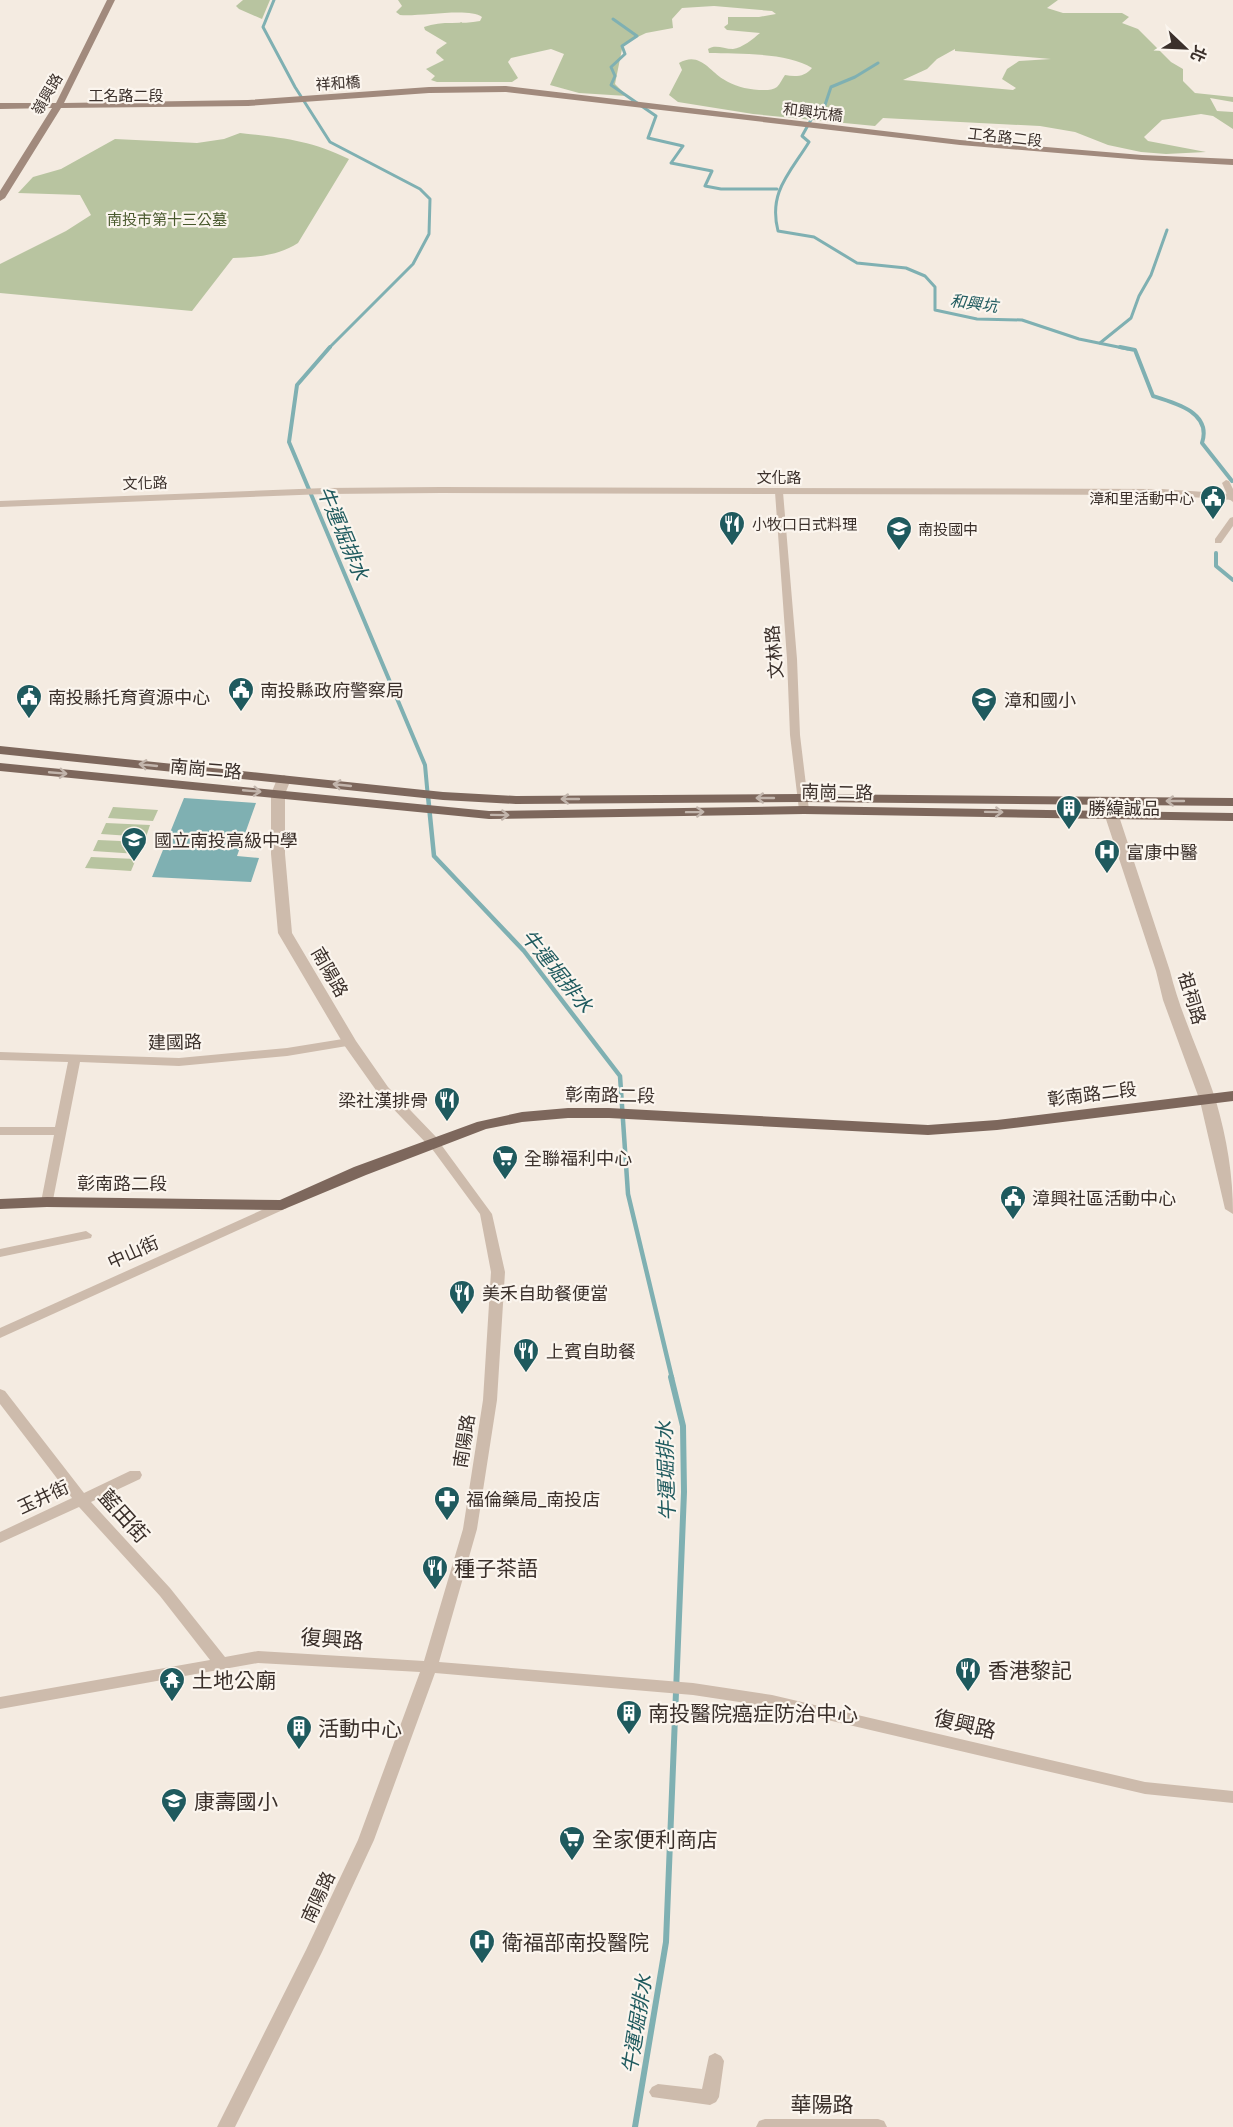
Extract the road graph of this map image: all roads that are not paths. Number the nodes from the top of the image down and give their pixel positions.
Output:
1 (111, 0) edge
2 (250, 105) joint
3 (0, 106) edge
4 (56, 108) junction
5 (0, 111) edge
6 (759, 121) joint
7 (859, 133) joint
8 (1233, 164) edge
9 (0, 198) edge
10 (1226, 483) dead end
11 (779, 492) junction
12 (1232, 497) edge
13 (0, 504) edge
14 (1233, 520) edge
15 (1218, 542) dead end
16 (0, 750) edge
17 (0, 767) edge
18 (284, 779) junction
19 (278, 794) junction
20 (1233, 802) edge
21 (803, 804) junction
22 (1109, 807) junction
23 (1233, 817) edge
24 (349, 1042) junction
25 (0, 1056) edge
26 (75, 1059) junction
27 (1233, 1096) edge
28 (1208, 1101) junction
29 (0, 1131) edge
30 (59, 1131) junction
31 (433, 1142) junction
32 (47, 1202) junction
33 (0, 1204) edge
34 (282, 1205) junction
35 (1233, 1209) edge
36 (86, 1235) dead end
37 (0, 1253) edge
38 (0, 1333) edge
39 (0, 1394) edge
40 (135, 1475) dead end
41 (82, 1501) junction
42 (0, 1538) edge
43 (220, 1662) junction
44 (430, 1667) junction
45 (0, 1703) edge
46 (1233, 1797) edge
47 (715, 2061) dead end
48 (658, 2092) dead end
49 (226, 2127) edge
50 (765, 2127) edge
51 (879, 2127) edge

1 - 4 main road, 嶺興路
2 - 4 main road, 工名路二段
2 - 6 main road, 祥和橋
3 - 4 main road, 工名路二段
4 - 5 main road, 工名路二段
4 - 9 main road, 嶺興路
6 - 7 main road, 和興坑橋
7 - 8 main road, 工名路二段
10 - 12 street
11 - 12 street, 文化路
11 - 13 street, 文化路
11 - 21 street, 文林路
14 - 15 street
18 -> 16 main road, 南崗二路
17 -> 19 main road, 南崗二路
18 - 19 street, 南陽路
21 -> 18 main road, 南崗二路
19 -> 21 main road, 南崗二路
19 - 24 street, 南陽路
20 -> 22 main road, 南崗二路
21 - 22 main road, 南崗二路
22 - 23 main road, 南崗二路
22 - 28 street, 祖祠路
24 - 26 street, 建國路
24 - 31 street, 南陽路
25 - 26 street, 建國路
26 - 30 street
27 - 28 main road, 彰南路二段
28 - 31 main road, 彰南路二段
28 - 35 street, 祖祠路
29 - 30 street
30 - 32 street
31 - 34 main road, 彰南路二段
31 - 44 street, 南陽路
32 - 33 main road, 彰南路二段
32 - 34 main road, 彰南路二段
34 - 38 street, 中山街
36 - 37 street
39 - 41 street, 藍田街
40 - 41 street, 玉井街
41 - 42 street, 玉井街
41 - 43 street, 藍田街
43 - 44 street, 復興路
43 - 45 street, 復興路
44 - 46 street, 復興路
44 - 49 street, 南陽路
47 - 48 street
50 - 51 street, 華陽路

